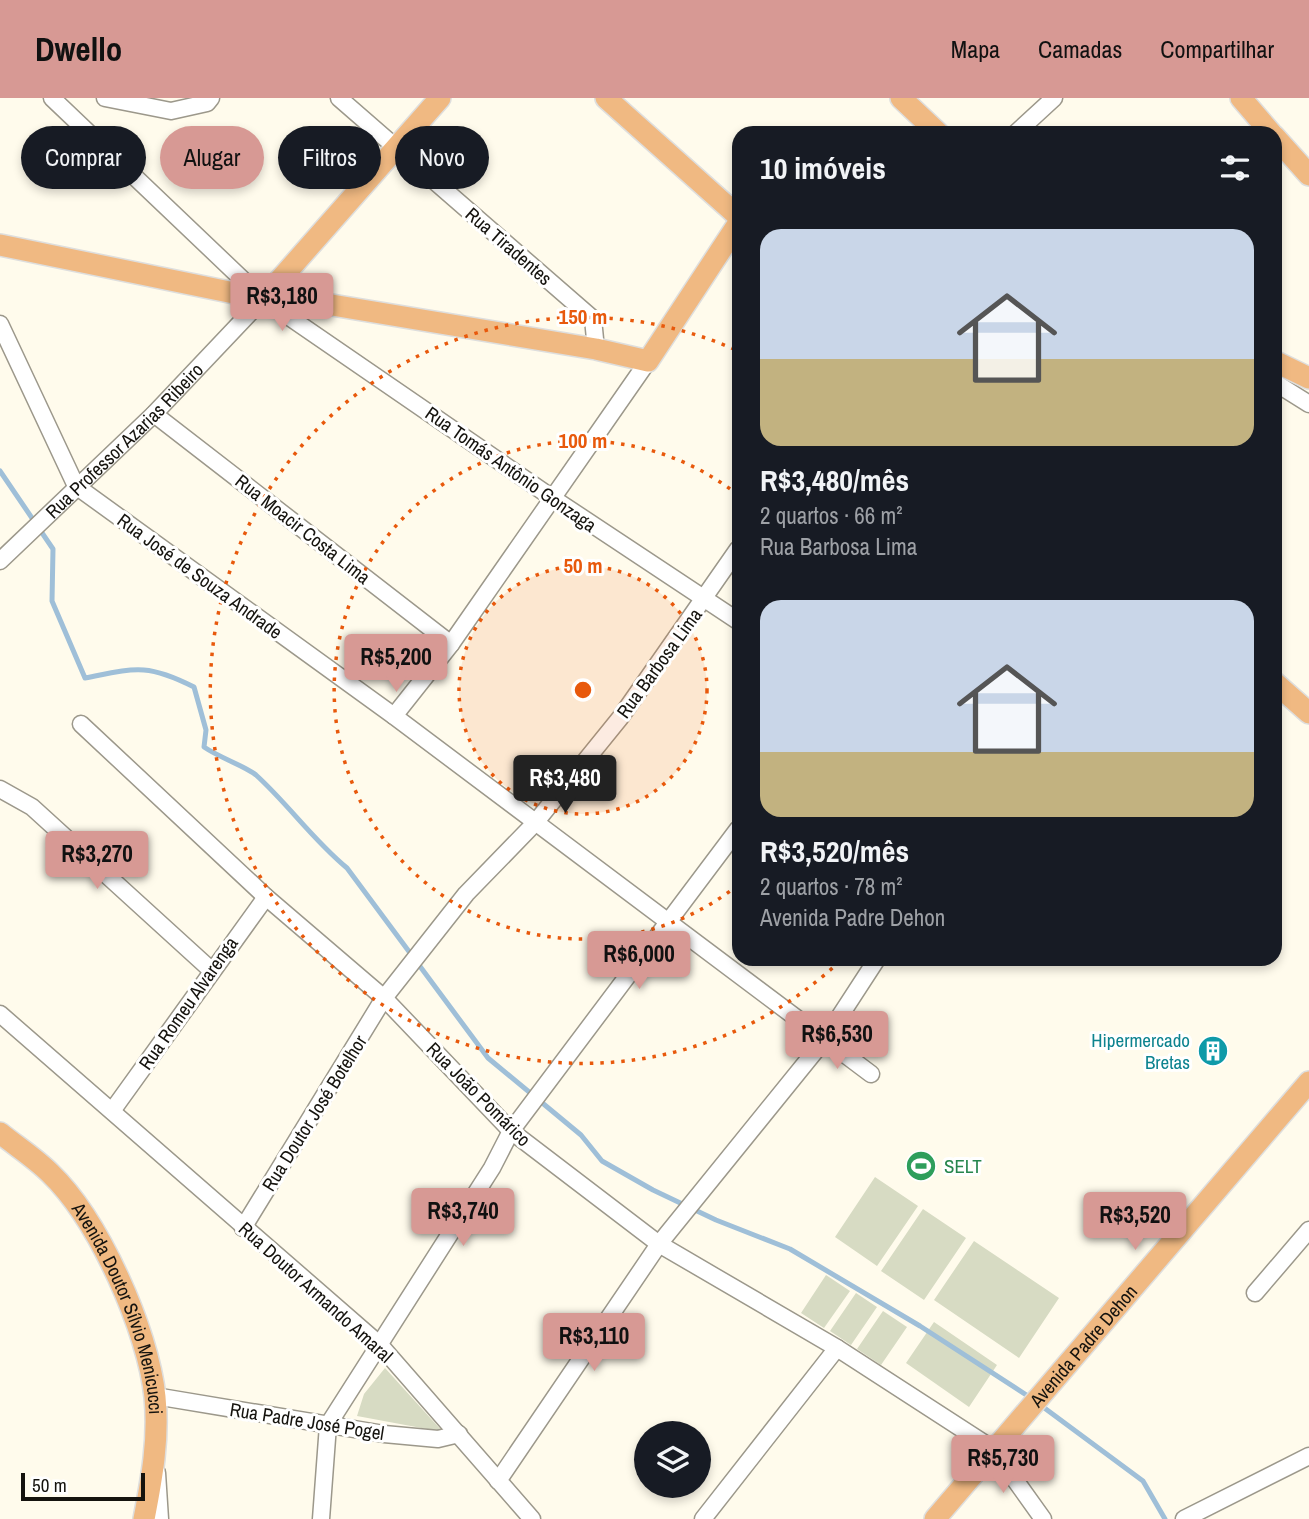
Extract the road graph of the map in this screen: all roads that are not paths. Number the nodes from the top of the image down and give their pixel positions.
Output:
1 (52, 98) edge
2 (104, 98) edge
3 (211, 98) edge
4 (339, 98) edge
5 (440, 98) edge
6 (606, 98) edge
7 (901, 98) edge
8 (1054, 98) edge
9 (1241, 98) edge
10 (1259, 98) edge
11 (416, 126) edge
12 (931, 126) edge
13 (1024, 126) edge
14 (1266, 126) edge
15 (1268, 126) edge
16 (1282, 145) edge
17 (395, 146) edge
18 (395, 150) edge
19 (1309, 175) edge
20 (444, 189) edge
21 (732, 211) edge
22 (732, 234) edge
23 (0, 245) edge
24 (220, 259) junction
25 (207, 287) junction
26 (263, 299) junction
27 (332, 305) junction
28 (0, 324) edge
29 (321, 337) junction
30 (596, 349) junction
31 (648, 361) junction
32 (1282, 365) edge
33 (1309, 378) edge
34 (1282, 387) edge
35 (1309, 404) edge
36 (154, 414) junction
37 (76, 486) junction
38 (551, 497) junction
39 (6, 547) edge
40 (732, 558) edge
41 (0, 561) edge
42 (704, 600) junction
43 (732, 617) edge
44 (451, 643) junction
45 (1282, 689) edge
46 (1309, 713) edge
47 (394, 716) junction
48 (81, 724) dead end
49 (0, 789) edge
50 (535, 823) junction
51 (732, 838) edge
52 (265, 897) junction
53 (668, 921) junction
54 (872, 966) edge
55 (211, 970) junction
56 (384, 998) junction
57 (0, 1014) edge
58 (825, 1039) junction
59 (871, 1074) dead end
60 (1309, 1082) edge
61 (112, 1111) junction
62 (511, 1131) junction
63 (0, 1133) edge
64 (243, 1227) junction
65 (1309, 1230) edge
66 (659, 1244) junction
67 (1255, 1293) dead end
68 (380, 1345) junction
69 (837, 1348) junction
70 (155, 1396) junction
71 (328, 1425) junction
72 (459, 1434) junction
73 (993, 1449) junction
74 (156, 1454) junction
75 (1309, 1456) edge
76 (498, 1481) junction
77 (144, 1519) edge
78 (160, 1519) edge
79 (321, 1519) edge
80 (532, 1519) edge
81 (703, 1519) edge
82 (935, 1519) edge
83 (1043, 1519) edge
84 (1184, 1519) edge

1 - 24 street, Rua Tomás Antônio Gonzaga
2 - 3 street
4 - 17 street, Rua Tiradentes
5 - 11 main road, Rua Professor Azarias Ribeiro
6 - 21 main road
7 - 12 main road
8 - 13 street
9 - 14 main road
10 - 15 street
16 - 19 main road
18 - 26 main road, Rua Professor Azarias Ribeiro
20 - 30 street, Rua Tiradentes
22 - 31 main road
23 - 25 main road
24 - 25 street
24 - 26 street, Rua Tomás Antônio Gonzaga
25 - 26 main road
26 - 27 main road
26 - 29 street, Rua Tomás Antônio Gonzaga
26 - 36 street, Rua Professor Azarias Ribeiro
27 - 29 street
27 - 30 main road
28 - 37 street, Rua José de Souza Andrade
29 - 38 street, Rua Tomás Antônio Gonzaga
30 - 31 main road
31 - 38 street
32 - 33 main road
34 - 35 street
36 - 37 street, Rua Professor Azarias Ribeiro
36 - 44 street, Rua Moacir Costa Lima
37 - 39 street, Rua Professor Azarias Ribeiro
37 - 47 street, Rua José de Souza Andrade
38 - 42 street, Rua Tomás Antônio Gonzaga
38 - 44 street
39 - 41 street, Rua Professor Azarias Ribeiro
40 - 42 street, Rua Barbosa Lima
42 - 43 street, Rua Tomás Antônio Gonzaga
42 - 50 street, Rua Barbosa Lima
44 - 47 street
45 - 46 main road
47 - 50 street, Rua José de Souza Andrade
48 - 52 street, Rua João Pomárico
49 - 55 street
50 - 53 street, Rua José de Souza Andrade
50 - 56 street, Rua Barbosa Lima
51 - 53 street
52 - 55 street, Rua Romeu Alvarenga
52 - 56 street, Rua João Pomárico
53 - 58 street, Rua José de Souza Andrade
53 - 62 street
54 - 58 street
55 - 61 street, Rua Romeu Alvarenga
56 - 62 street, Rua João Pomárico
56 - 64 street, Rua Doutor José Botelhor
57 - 61 street, Rua Doutor Armando Amaral
58 - 59 street, Rua José de Souza Andrade
58 - 66 street
60 - 73 main road, Avenida Padre Dehon
61 - 64 street, Rua Doutor Armando Amaral
62 - 66 street, Rua João Pomárico
62 - 68 street
63 - 70 main road, Avenida Doutor Sílvio Menicucci
64 - 68 street, Rua Doutor Armando Amaral
65 - 67 street
66 - 69 street, Rua João Pomárico
66 - 76 street
68 - 71 street
68 - 72 street, Rua Doutor Armando Amaral
69 - 73 street, Rua João Pomárico
69 - 81 street
70 - 71 street, Rua Padre José Pogel
70 - 74 main road, Avenida Doutor Sílvio Menicucci
71 - 72 street, Rua Padre José Pogel
71 - 79 street
72 - 76 street, Rua Doutor Armando Amaral
73 - 82 main road, Avenida Padre Dehon
73 - 83 street
74 - 77 main road, Avenida Doutor Sílvio Menicucci
74 - 78 street
75 - 84 street
76 - 80 street, Rua Doutor Armando Amaral

